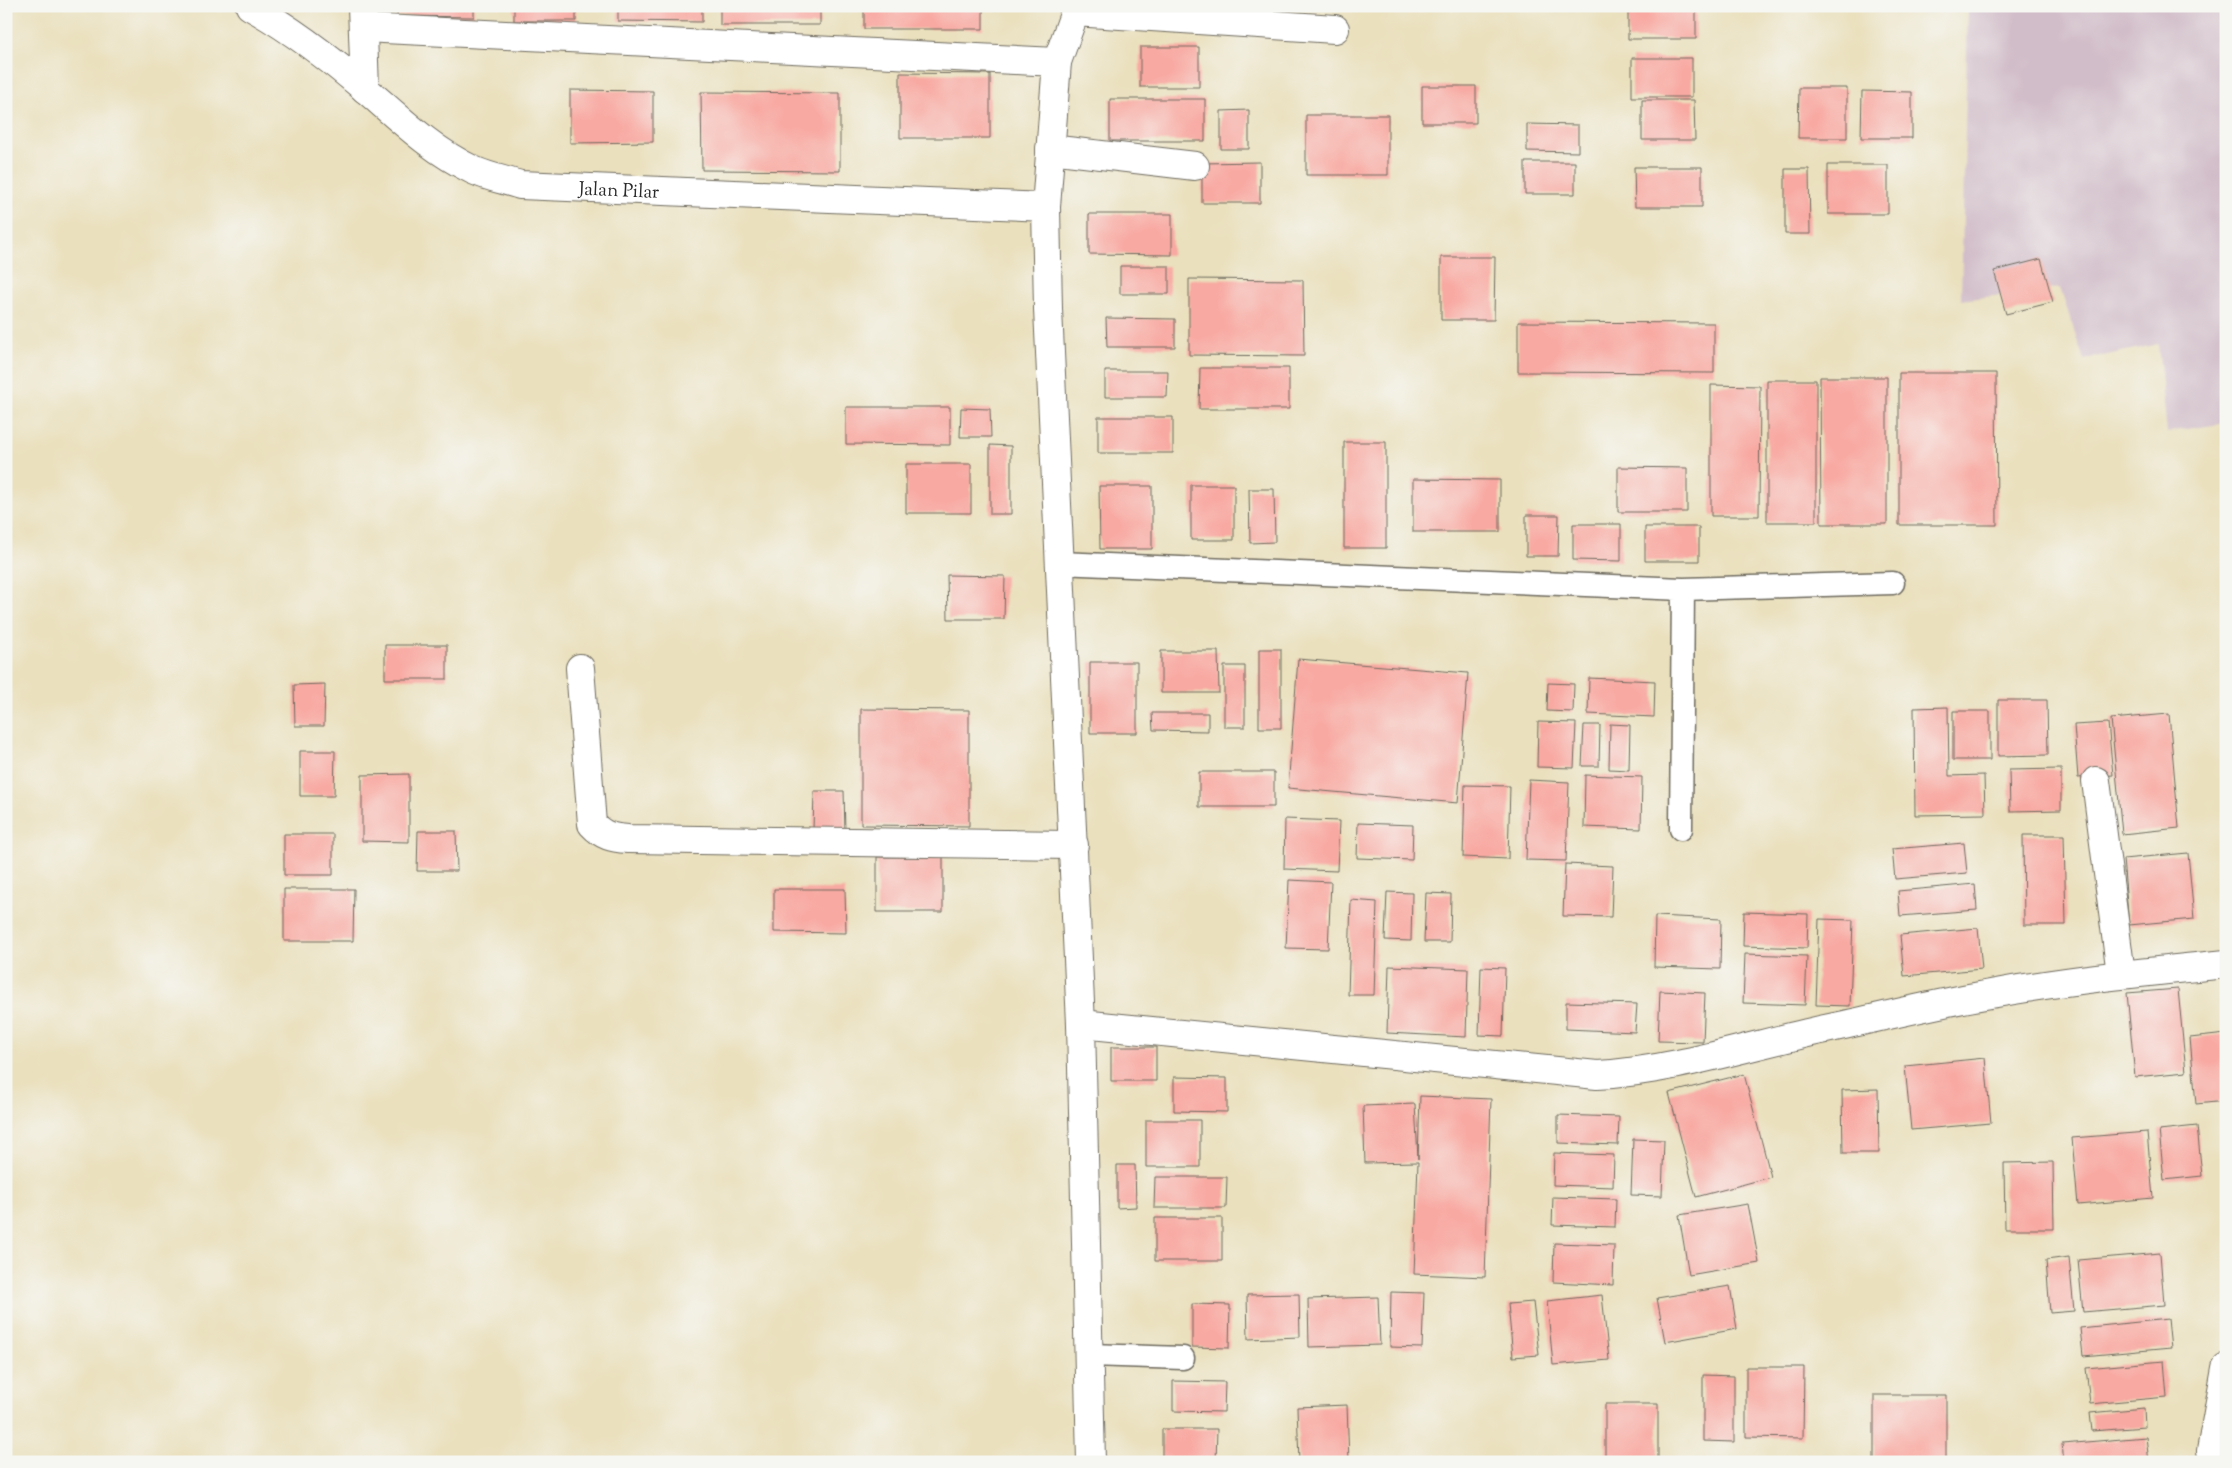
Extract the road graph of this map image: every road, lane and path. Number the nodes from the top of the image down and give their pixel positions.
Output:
1 (250, 6) edge
2 (1076, 9) edge
3 (362, 17) edge
4 (1335, 29) dead end
5 (1057, 62) junction
6 (365, 89) junction
7 (1050, 149) junction
8 (1195, 166) dead end
9 (1046, 207) junction
10 (1059, 563) junction
11 (1893, 582) dead end
12 (1683, 589) junction
13 (580, 668) dead end
14 (2096, 780) dead end
15 (1681, 829) dead end
16 (1074, 845) junction
17 (2226, 964) edge
18 (2121, 974) junction
19 (1081, 1024) junction
20 (1089, 1355) junction
21 (1183, 1358) dead end
22 (2226, 1368) edge
23 (2211, 1451) dead end
24 (1091, 1462) edge

1 - 6 street, Jalan Pilar
2 - 4 street
2 - 5 street
3 - 5 street
3 - 6 street
5 - 7 street
6 - 9 street, Jalan Pilar
7 - 8 street
7 - 9 street
9 - 10 street
10 - 12 lane
10 - 16 street
11 - 12 lane
12 - 15 lane
13 - 16 street
14 - 18 street
16 - 19 street
17 - 18 street
18 - 19 street
19 - 20 street
20 - 21 lane
20 - 24 street
22 - 23 street

